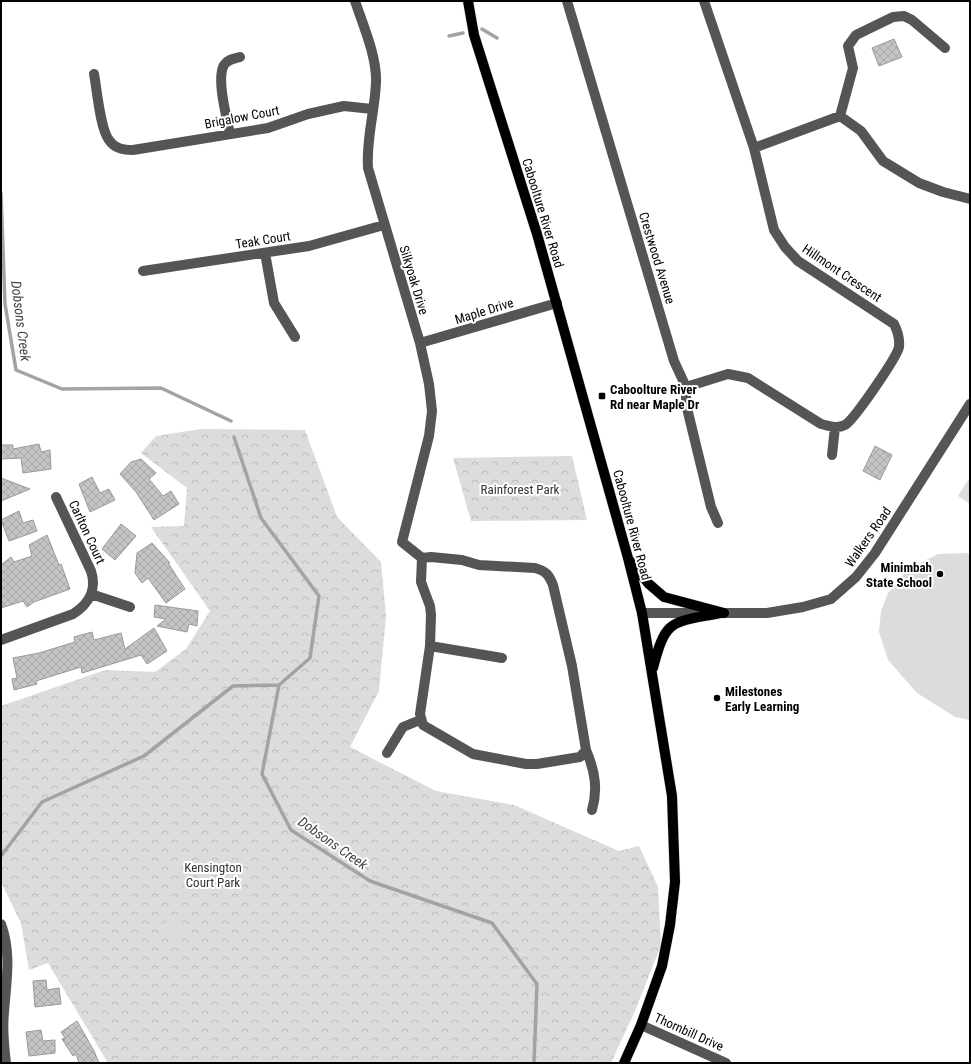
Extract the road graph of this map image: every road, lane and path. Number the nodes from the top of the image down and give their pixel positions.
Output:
1 (355, 1) edge
2 (468, 1) edge
3 (567, 1) edge
4 (704, 1) edge
5 (945, 48) dead end
6 (240, 57) dead end
7 (94, 74) dead end
8 (372, 109) junction
9 (840, 116) junction
10 (230, 134) junction
11 (754, 148) junction
12 (970, 199) edge
13 (384, 225) junction
14 (265, 253) junction
15 (143, 271) dead end
16 (557, 303) junction
17 (295, 337) dead end
18 (420, 343) junction
19 (686, 387) junction
20 (968, 408) edge
21 (835, 427) junction
22 (832, 455) dead end
23 (56, 497) dead end
24 (718, 522) dead end
25 (422, 558) junction
26 (628, 558) junction
27 (91, 594) junction
28 (130, 607) dead end
29 (642, 613) junction
30 (724, 613) junction
31 (1, 640) edge
32 (430, 646) junction
33 (502, 658) dead end
34 (652, 672) junction
35 (420, 720) junction
36 (586, 750) junction
37 (387, 753) dead end
38 (592, 810) dead end
39 (1, 924) edge
40 (641, 1025) junction
41 (6, 1063) edge
42 (624, 1063) edge
43 (726, 1063) edge

1 - 8 street, Silkyoak Drive
2 - 16 main road, Caboolture River Road
3 - 19 street, Crestwood Avenue
4 - 11 street, Hillmont Crescent
5 - 9 street
6 - 10 street
7 - 10 street, Brigalow Court
8 - 10 street, Brigalow Court
8 - 13 street, Silkyoak Drive
9 - 11 street
9 - 12 street
11 - 21 street, Hillmont Crescent
13 - 14 street, Teak Court
13 - 18 street, Silkyoak Drive
14 - 15 street, Teak Court
14 - 17 street
16 - 18 street, Maple Drive
16 - 26 main road, Caboolture River Road
18 - 25 street, Silkyoak Drive
19 - 21 street
19 - 24 street, Crestwood Avenue
20 - 30 street, Walkers Road
21 - 22 street
23 - 27 street, Carlton Court
25 - 32 street
25 - 36 street
26 - 29 main road, Caboolture River Road
26 - 30 main road
27 - 28 street
27 - 31 street
29 - 30 street, Walkers Road
29 - 34 main road, Caboolture River Road
30 - 34 main road
32 - 33 street
32 - 35 street
34 - 40 main road, Caboolture River Road
35 - 36 street
35 - 37 street
36 - 38 street
39 - 41 street
40 - 42 main road, Caboolture River Road
40 - 43 street, Thornbill Drive

